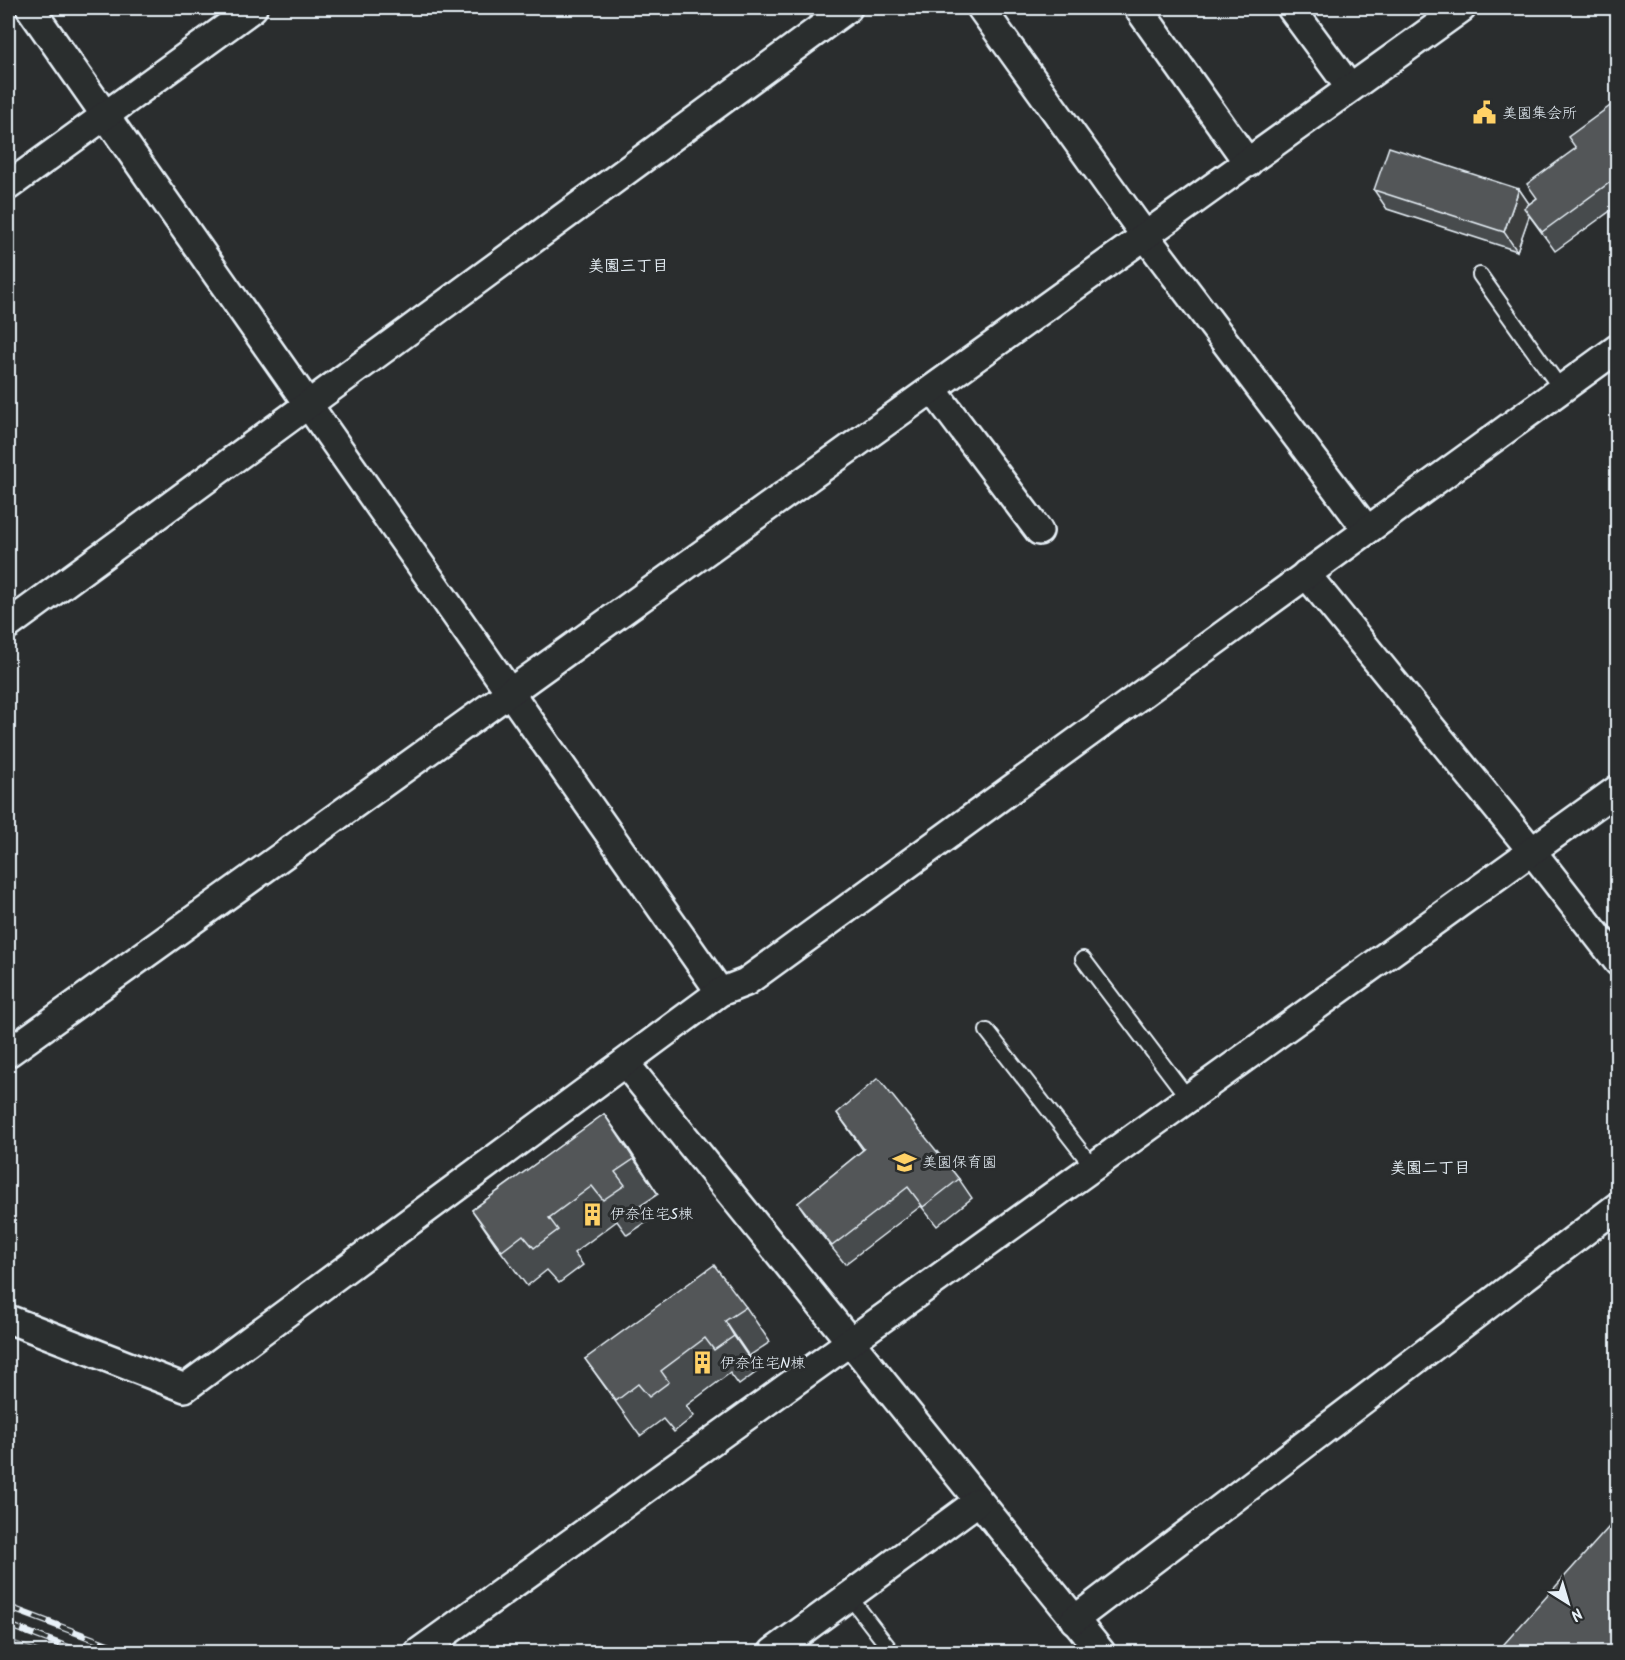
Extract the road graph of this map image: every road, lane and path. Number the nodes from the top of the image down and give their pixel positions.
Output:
1 (30, 8) edge
2 (253, 8) edge
3 (848, 8) edge
4 (981, 8) edge
5 (1138, 8) edge
6 (1291, 8) edge
7 (1456, 9) edge
8 (1350, 88) junction
9 (105, 115) junction
10 (1248, 163) junction
11 (8, 186) edge
12 (1146, 237) junction
13 (1480, 275) dead end
14 (1617, 348) edge
15 (1561, 389) junction
16 (933, 390) junction
17 (307, 403) junction
18 (1368, 530) junction
19 (1039, 531) dead end
20 (1306, 574) junction
21 (8, 625) edge
22 (511, 693) junction
23 (1617, 789) edge
24 (1531, 850) junction
25 (1083, 959) dead end
26 (1617, 962) edge
27 (720, 992) junction
28 (987, 1031) dead end
29 (8, 1053) edge
30 (625, 1063) junction
31 (1188, 1098) junction
32 (1093, 1167) junction
33 (1617, 1206) edge
34 (8, 1319) edge
35 (849, 1344) junction
36 (977, 1502) junction
37 (849, 1596) junction
38 (1074, 1620) junction
39 (419, 1653) edge
40 (773, 1653) edge
41 (892, 1653) edge
42 (1101, 1653) edge

1 - 9 street
2 - 9 street
3 - 17 street
4 - 12 street
5 - 10 street
6 - 8 street
7 - 8 street
8 - 10 street
9 - 11 street
9 - 17 street
10 - 12 street
12 - 16 street
12 - 18 street
13 - 15 lane
14 - 15 street
15 - 18 street
16 - 19 street
16 - 22 street
17 - 21 street
17 - 22 street
18 - 20 street
20 - 24 street
20 - 27 street
22 - 27 street
22 - 29 street
23 - 24 street
24 - 26 street
24 - 31 street
25 - 31 lane
27 - 30 street
28 - 32 lane
30 - 34 street
30 - 35 street
31 - 32 street
32 - 35 street
33 - 38 street
35 - 36 street
35 - 39 street
36 - 37 street
36 - 38 street
37 - 40 street
37 - 41 lane
38 - 42 street

